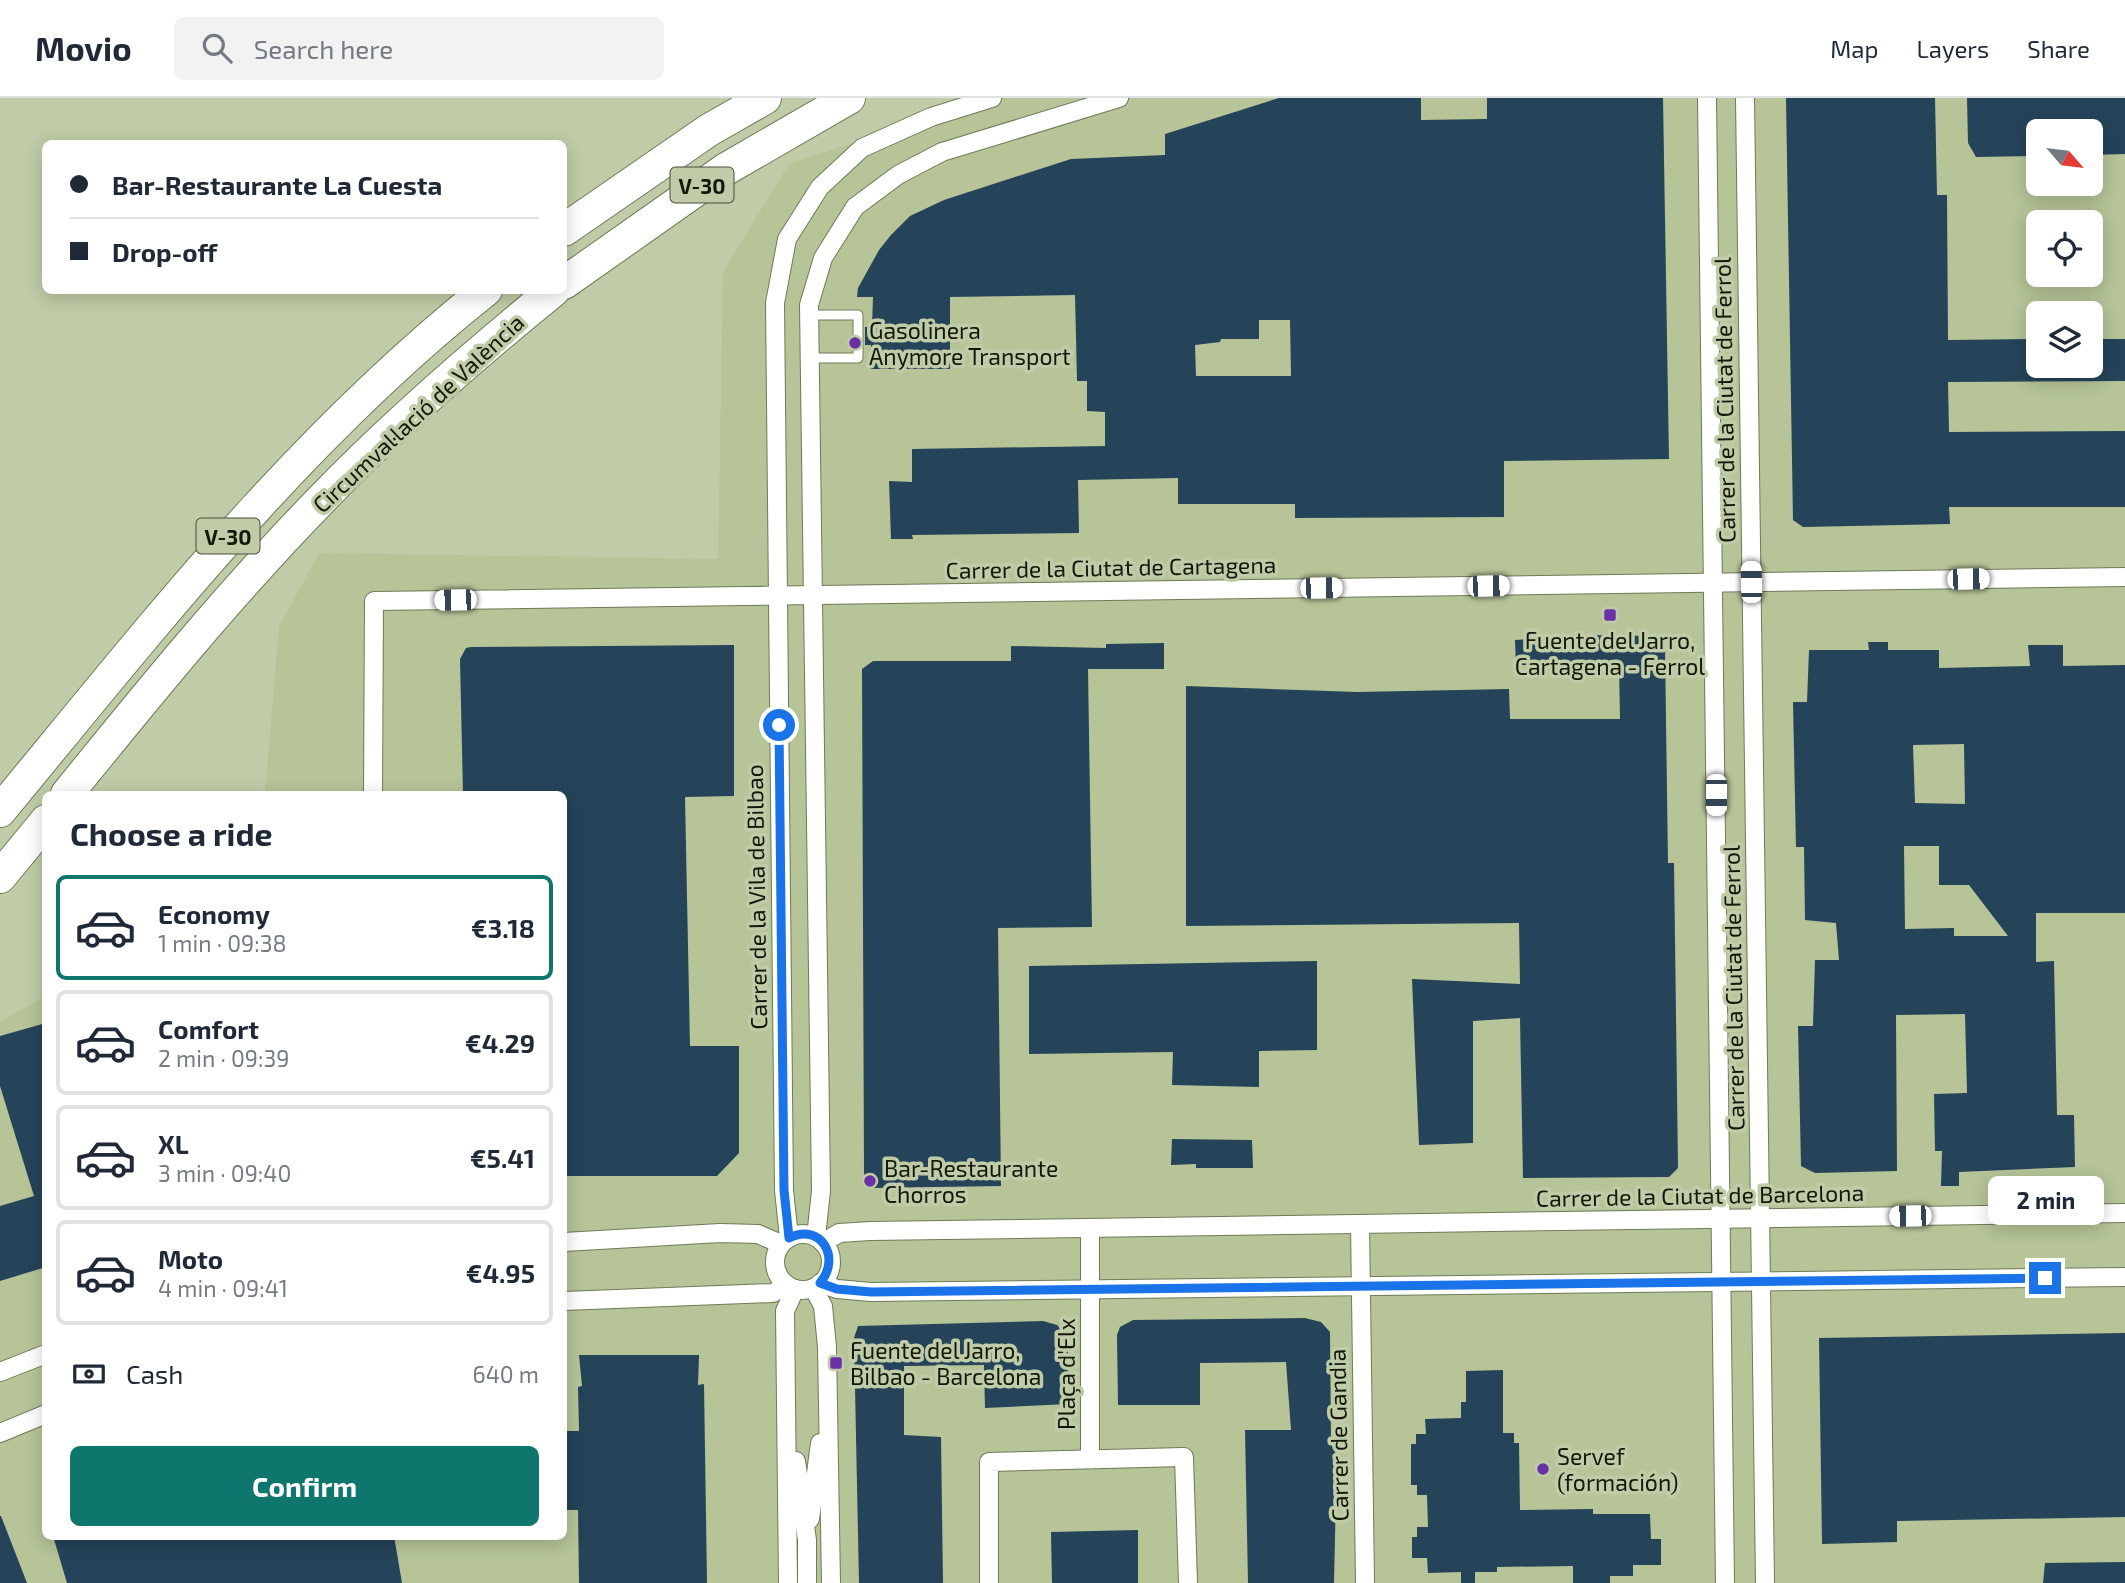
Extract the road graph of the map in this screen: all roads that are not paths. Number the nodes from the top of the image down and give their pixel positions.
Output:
1 (765, 98) edge
2 (849, 98) edge
3 (992, 98) edge
4 (1119, 98) edge
5 (1707, 98) edge
6 (1745, 98) edge
7 (567, 228) edge
8 (567, 281) edge
9 (481, 294) edge
10 (549, 294) edge
11 (809, 310) junction
12 (810, 358) junction
13 (2125, 577) edge
14 (1751, 582) junction
15 (1713, 583) junction
16 (814, 595) junction
17 (778, 596) junction
18 (70, 791) edge
19 (373, 791) edge
20 (0, 811) edge
21 (42, 826) edge
22 (0, 877) edge
23 (2125, 1213) edge
24 (1760, 1218) junction
25 (1721, 1219) junction
26 (1360, 1224) junction
27 (1090, 1228) junction
28 (819, 1240) junction
29 (785, 1241) junction
30 (567, 1242) edge
31 (2125, 1277) edge
32 (1761, 1281) junction
33 (1721, 1282) junction
34 (804, 1286) junction
35 (1360, 1286) junction
36 (1090, 1289) junction
37 (567, 1301) edge
38 (42, 1356) edge
39 (0, 1372) edge
40 (828, 1386) junction
41 (786, 1388) junction
42 (42, 1416) edge
43 (0, 1433) edge
44 (1090, 1459) junction
45 (807, 1540) junction
46 (788, 1583) edge
47 (807, 1583) edge
48 (831, 1583) edge
49 (989, 1583) edge
50 (1188, 1583) edge
51 (1364, 1583) edge
52 (1725, 1583) edge
53 (1765, 1583) edge

1 - 7 highway, V-30
2 - 8 highway, V-30
3 - 17 street, Carrer de la Vila de Bilbao
4 - 11 street
5 - 15 street, Carrer de la Ciutat de Ferrol
6 - 14 street, Carrer de la Ciutat de Ferrol
9 - 20 highway, Circumval·lació de València / V-30
10 - 18 highway, Circumval·lació de València / V-30
11 - 12 street
11 - 12 lane
12 - 16 street
13 - 14 street, Carrer de la Ciutat de Cartagena
14 - 15 street, Carrer de la Ciutat de Cartagena
14 - 24 street, Carrer de la Ciutat de Ferrol
15 - 16 street, Carrer de la Ciutat de Cartagena
15 - 25 street, Carrer de la Ciutat de Ferrol
16 - 17 street, Carrer de la Ciutat de Cartagena
16 - 28 street
17 - 19 street, Carrer de la Ciutat de Cartagena
17 - 29 street, Carrer de la Vila de Bilbao
21 - 22 highway
23 - 24 street, Carrer de la Ciutat de Barcelona
24 - 25 street, Carrer de la Ciutat de Barcelona
24 - 32 street, Carrer de la Ciutat de Ferrol
25 - 26 street, Carrer de la Ciutat de Barcelona
25 - 33 street, Carrer de la Ciutat de Ferrol
26 - 27 street, Carrer de la Ciutat de Barcelona
26 - 35 street
27 - 28 street, Carrer de la Ciutat de Barcelona
27 - 36 street
28 - 29 street
28 - 34 street
29 - 30 street
29 - 34 street
31 - 32 street
32 - 33 street
32 - 53 street, Carrer de la Ciutat de Ferrol
33 - 35 street
33 - 52 street, Carrer de la Ciutat de Ferrol
34 - 36 street
34 - 37 street
34 - 40 street
34 - 41 street
35 - 36 street
35 - 51 street, Carrer de Gandia
36 - 44 street, Plaça d'Elx
38 - 39 street
40 - 45 street
40 - 48 street
41 - 45 street
41 - 46 street
42 - 43 street
44 - 49 street, Plaça d'Elx
44 - 50 street, Plaça d'Elx
45 - 47 street

